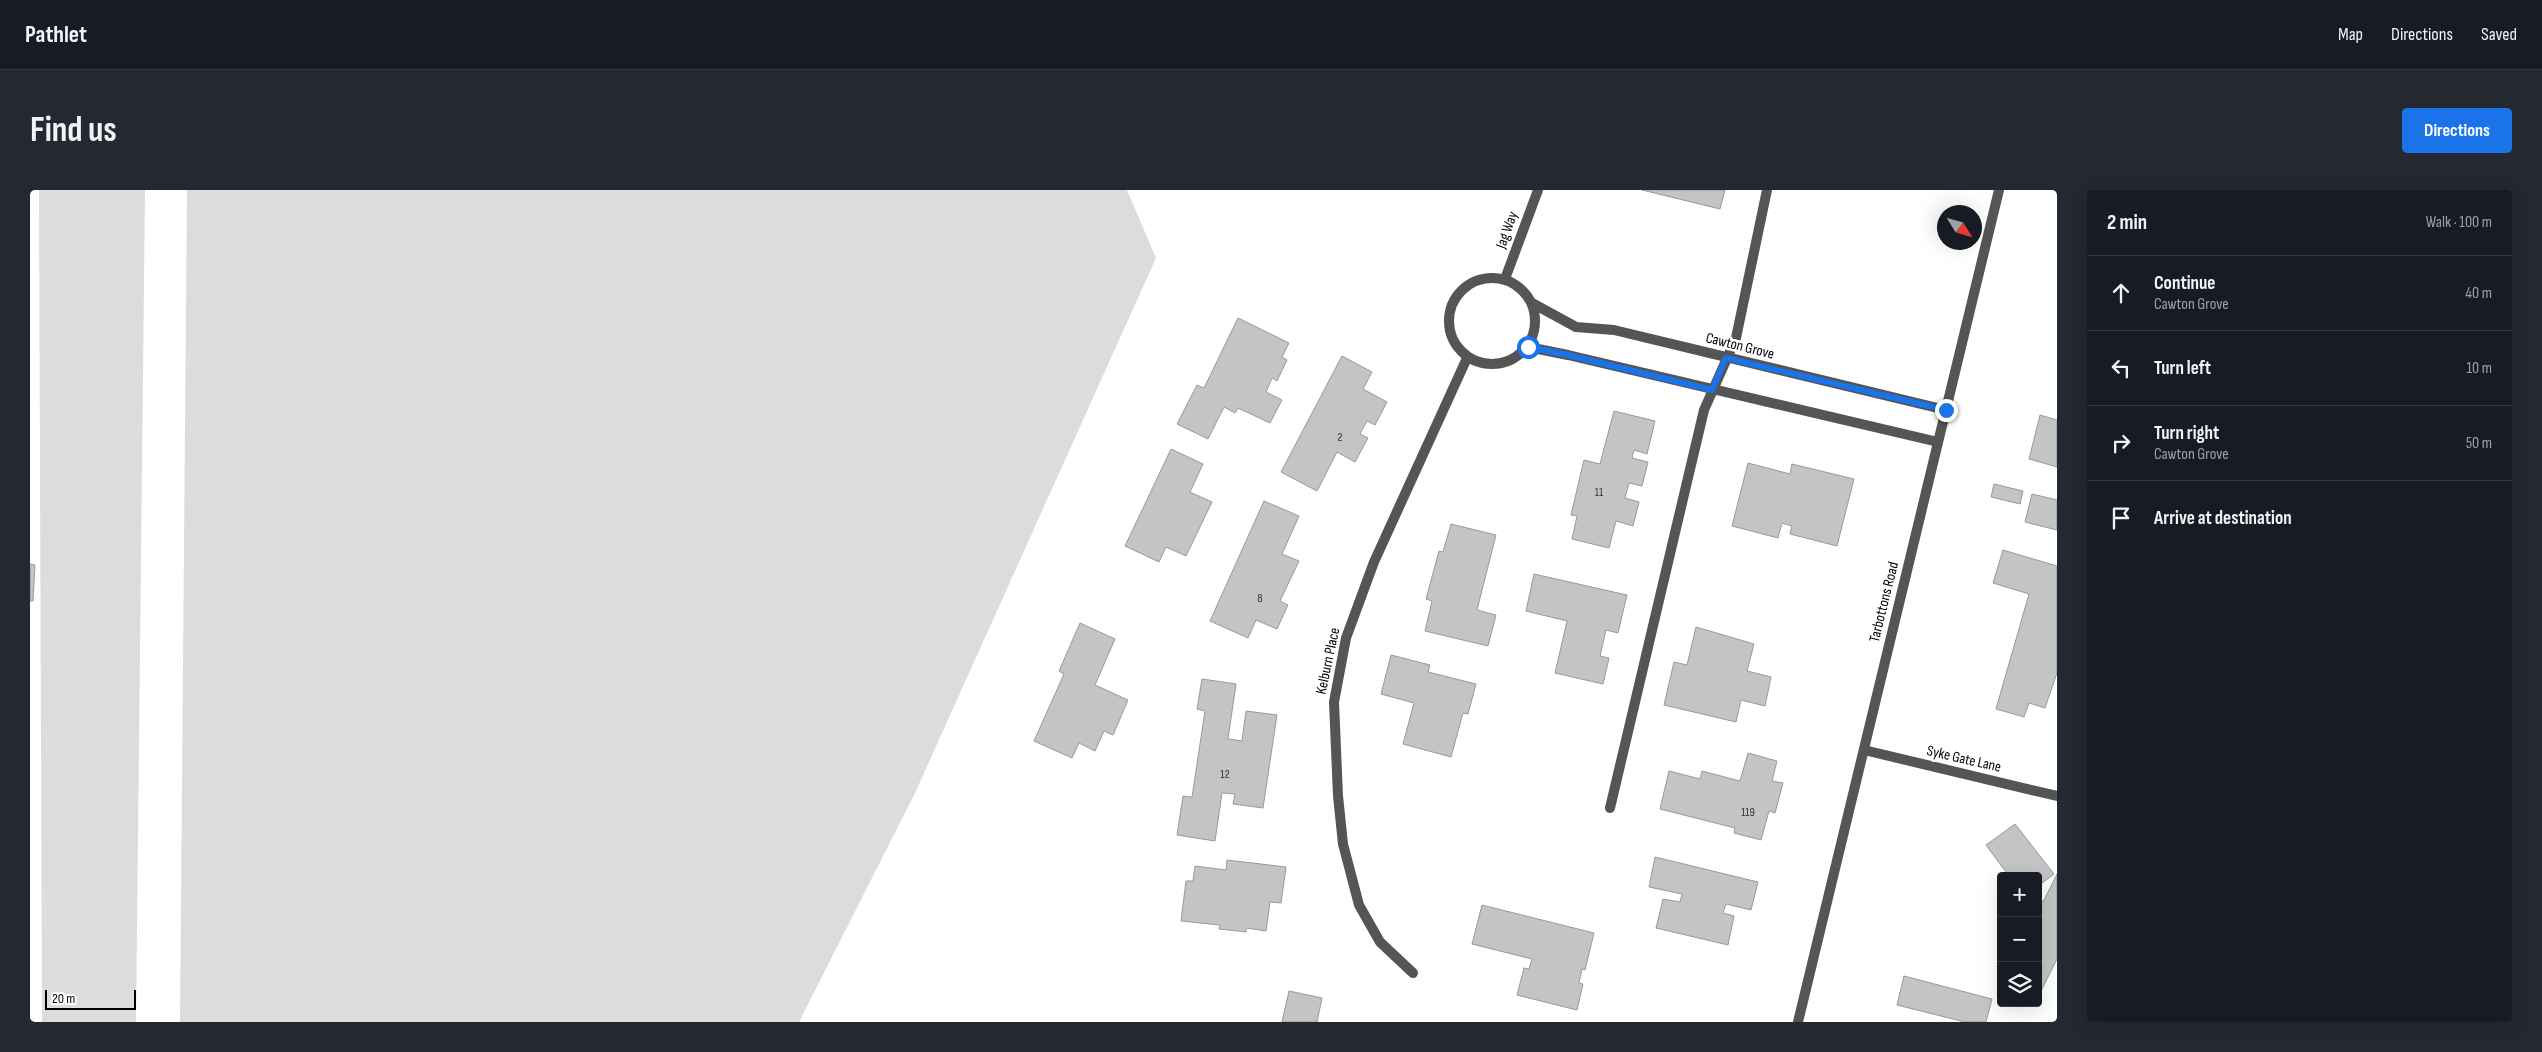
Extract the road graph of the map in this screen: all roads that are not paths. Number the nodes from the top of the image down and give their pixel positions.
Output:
1 (1538, 190) edge
2 (1767, 190) edge
3 (1999, 190) edge
4 (1505, 279) junction
5 (1532, 302) junction
6 (1528, 347) junction
7 (1467, 358) junction
8 (1726, 358) junction
9 (1712, 390) junction
10 (1946, 410) junction
11 (1938, 442) junction
12 (1864, 750) junction
13 (2057, 796) edge
14 (1610, 808) dead end
15 (1413, 973) dead end
16 (1798, 1022) edge

1 - 4 street, Jag Way
2 - 8 street
3 - 10 street, Tarbottons Road
4 - 5 street
4 - 7 street
5 - 6 street
5 - 8 street, Cawton Grove
6 - 7 street
6 - 9 street
7 - 15 street, Kelburn Place
8 - 9 street
8 - 10 street, Cawton Grove
9 - 11 street
9 - 14 street
10 - 11 street, Tarbottons Road
11 - 12 street, Tarbottons Road
12 - 13 street, Syke Gate Lane
12 - 16 street, Tarbottons Road

